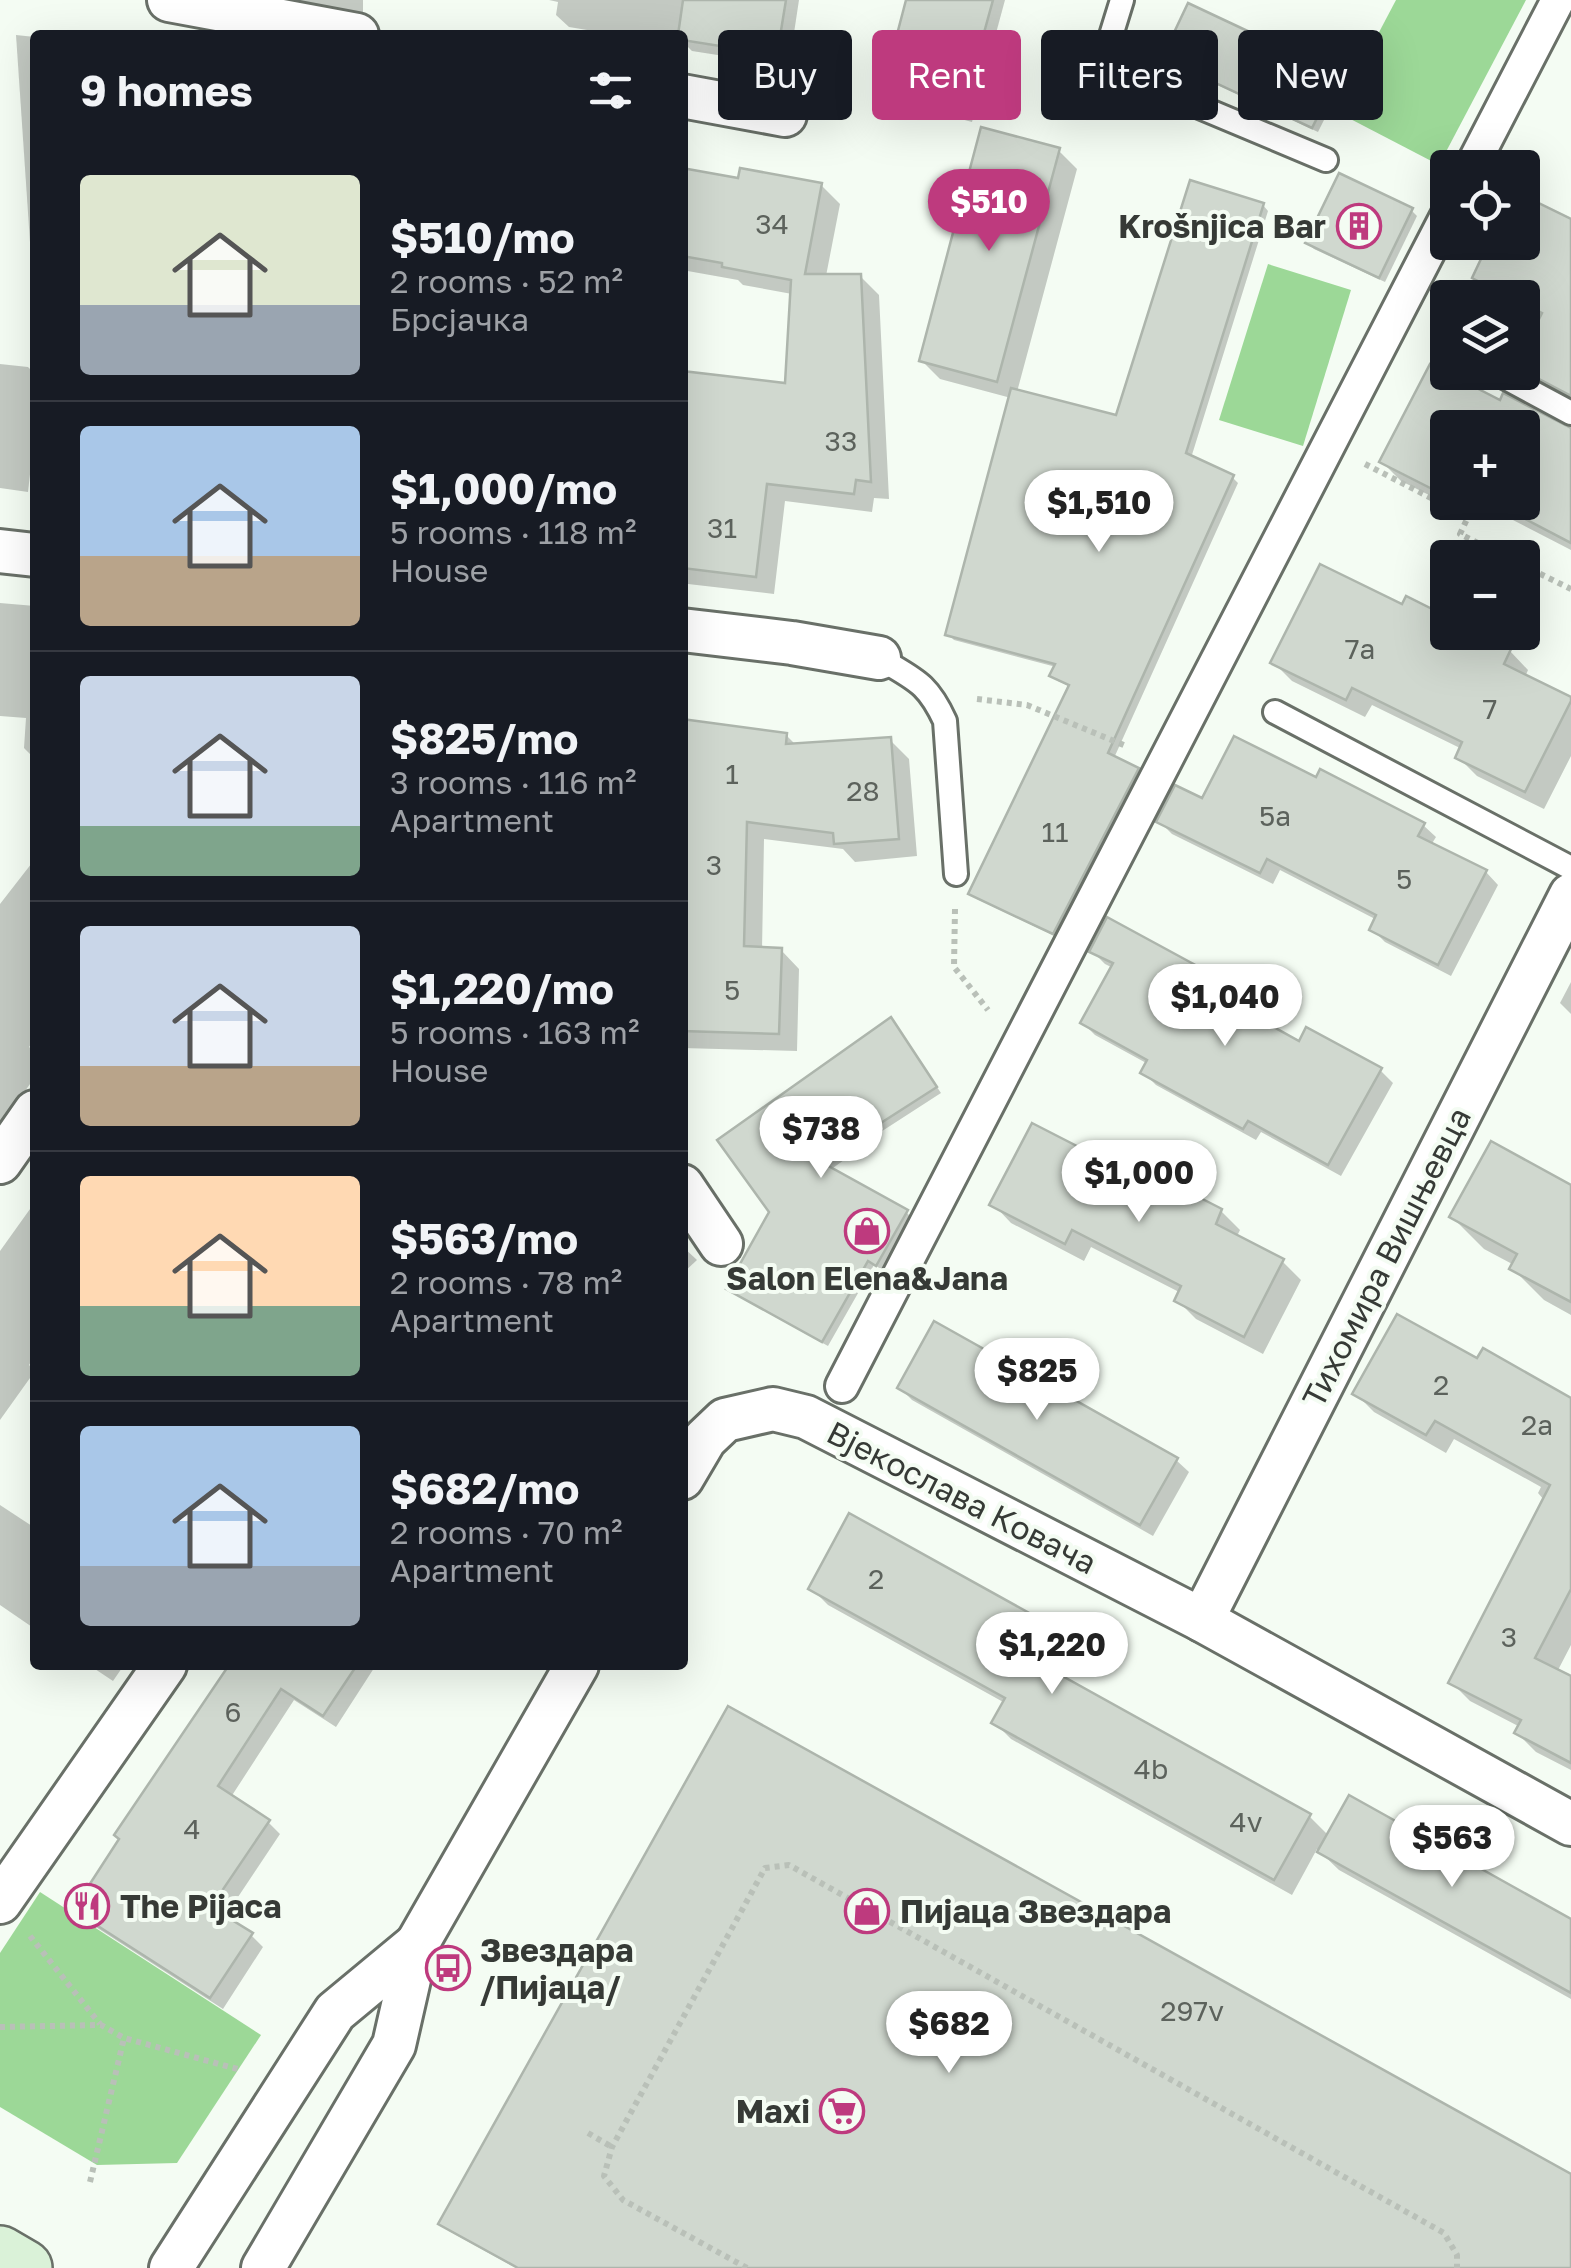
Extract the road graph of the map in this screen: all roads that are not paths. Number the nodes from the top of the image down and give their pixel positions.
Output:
1 (1122, 0) edge
2 (1558, 0) edge
3 (199, 11) edge
4 (324, 30) edge
5 (688, 97) edge
6 (718, 103) edge
7 (1481, 150) edge
8 (1326, 160) dead end
9 (1430, 249) edge
10 (1528, 390) edge
11 (1571, 413) edge
12 (0, 550) edge
13 (30, 554) edge
14 (688, 631) edge
15 (879, 658) joint
16 (1275, 712) dead end
17 (1571, 868) edge
18 (956, 874) road end
19 (1571, 895) edge
20 (30, 1119) edge
21 (0, 1162) edge
22 (688, 1195) edge
23 (721, 1244) dead end
24 (842, 1386) dead end
25 (688, 1468) edge
26 (1202, 1620) junction
27 (163, 1670) edge
28 (574, 1670) edge
29 (1571, 1824) edge
30 (1, 1901) edge
31 (417, 1944) junction
32 (0, 2254) edge
33 (24, 2268) edge
34 (172, 2268) edge
35 (263, 2268) edge

1 - 8 lane
2 - 7 street
3 - 4 street
5 - 6 street
9 - 24 street
10 - 11 lane
12 - 13 street
14 - 15 street
15 - 18 lane
16 - 17 lane
19 - 26 street, Тихомира Вишњевца
20 - 21 street
22 - 23 street
25 - 26 street, Вјекослава Ковача
26 - 29 street, Вјекослава Ковача
27 - 30 street
28 - 31 street
31 - 34 street
31 - 35 street
32 - 33 main road

